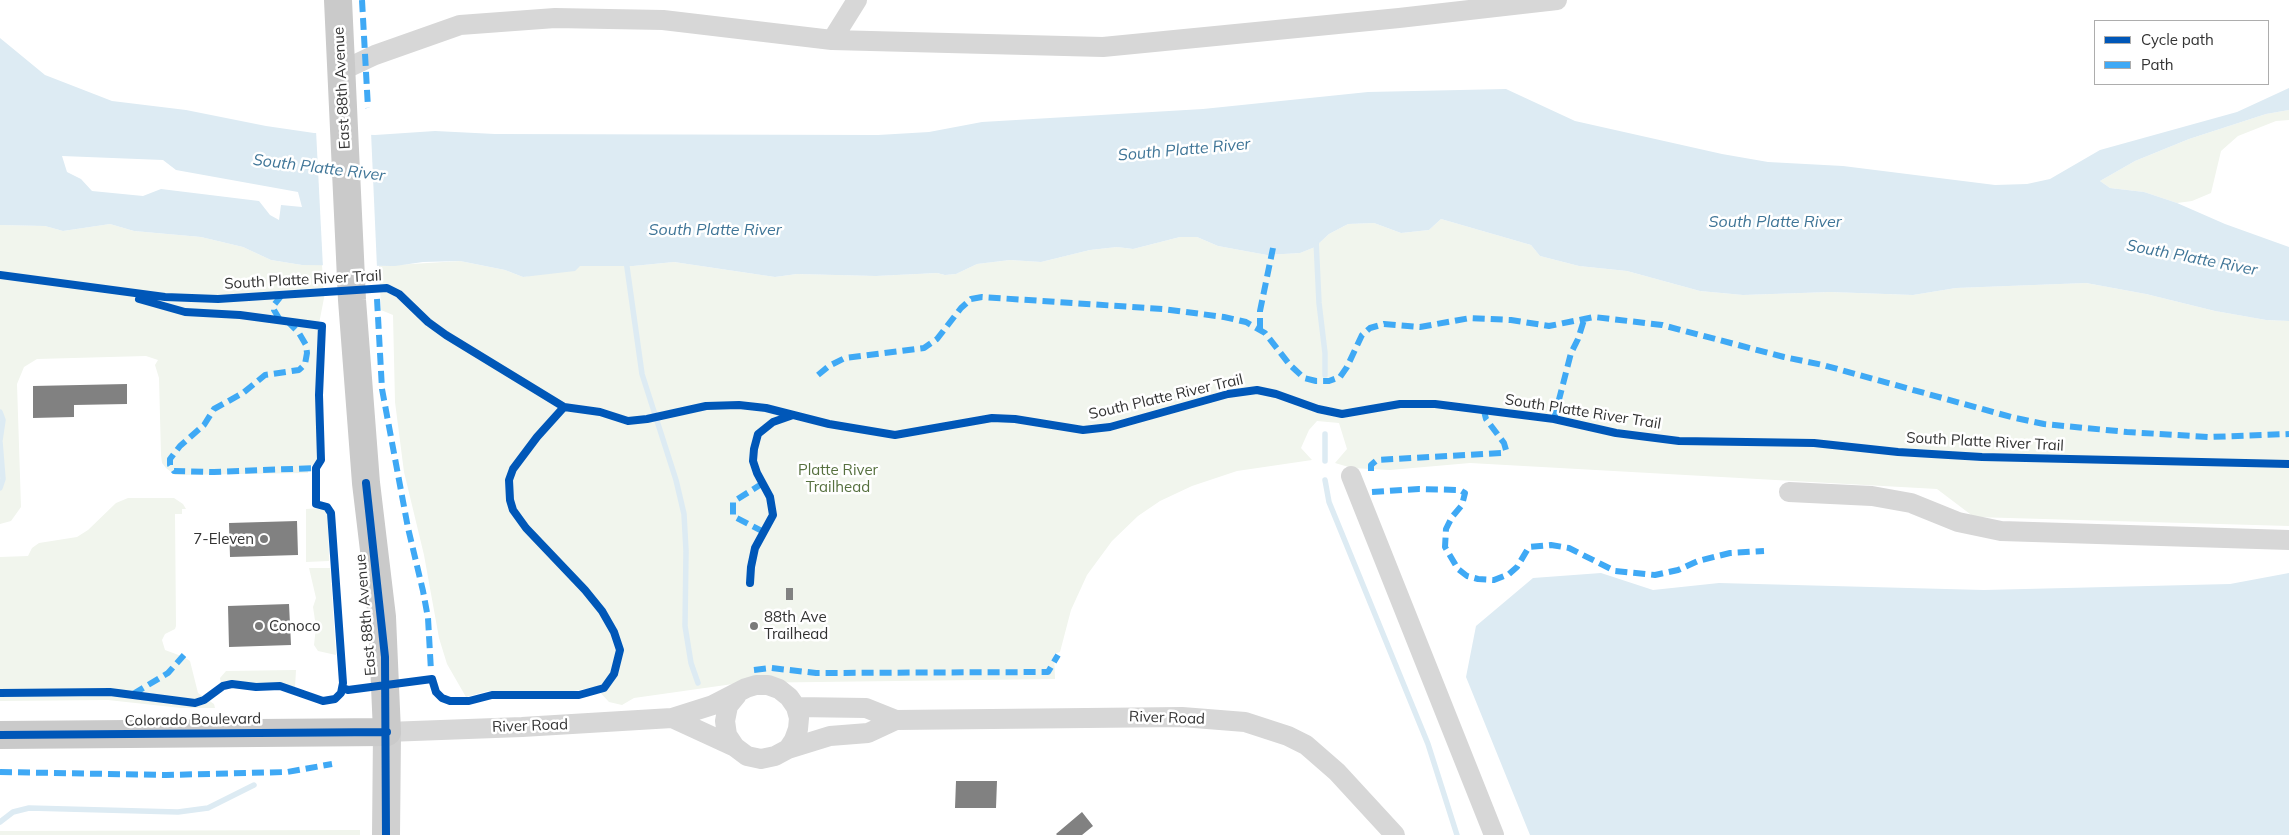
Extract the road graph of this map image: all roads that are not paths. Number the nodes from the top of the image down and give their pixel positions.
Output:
1 (338, 0) edge
2 (856, 0) edge
3 (1557, 0) edge
4 (832, 40) junction
5 (341, 71) junction
6 (1351, 476) dead end
7 (1789, 492) dead end
8 (2289, 540) edge
9 (737, 694) junction
10 (796, 707) junction
11 (672, 718) junction
12 (896, 720) junction
13 (387, 732) junction
14 (0, 736) edge
15 (735, 748) junction
16 (788, 749) junction
17 (386, 835) edge
18 (1395, 835) edge
19 (1494, 835) edge

1 - 5 main road, East 88th Avenue
2 - 4 street
3 - 4 street
4 - 5 street
5 - 13 main road, East 88th Avenue
6 - 19 street
7 - 8 street
9 - 10 street
9 - 11 street, River Road
9 - 15 street
10 - 12 street, River Road
10 - 16 street
11 - 13 street, River Road
11 - 15 street, River Road
12 - 16 street, River Road
12 - 18 street, River Road
13 - 14 main road, Colorado Boulevard
13 - 17 main road, East 88th Avenue
15 - 16 street

